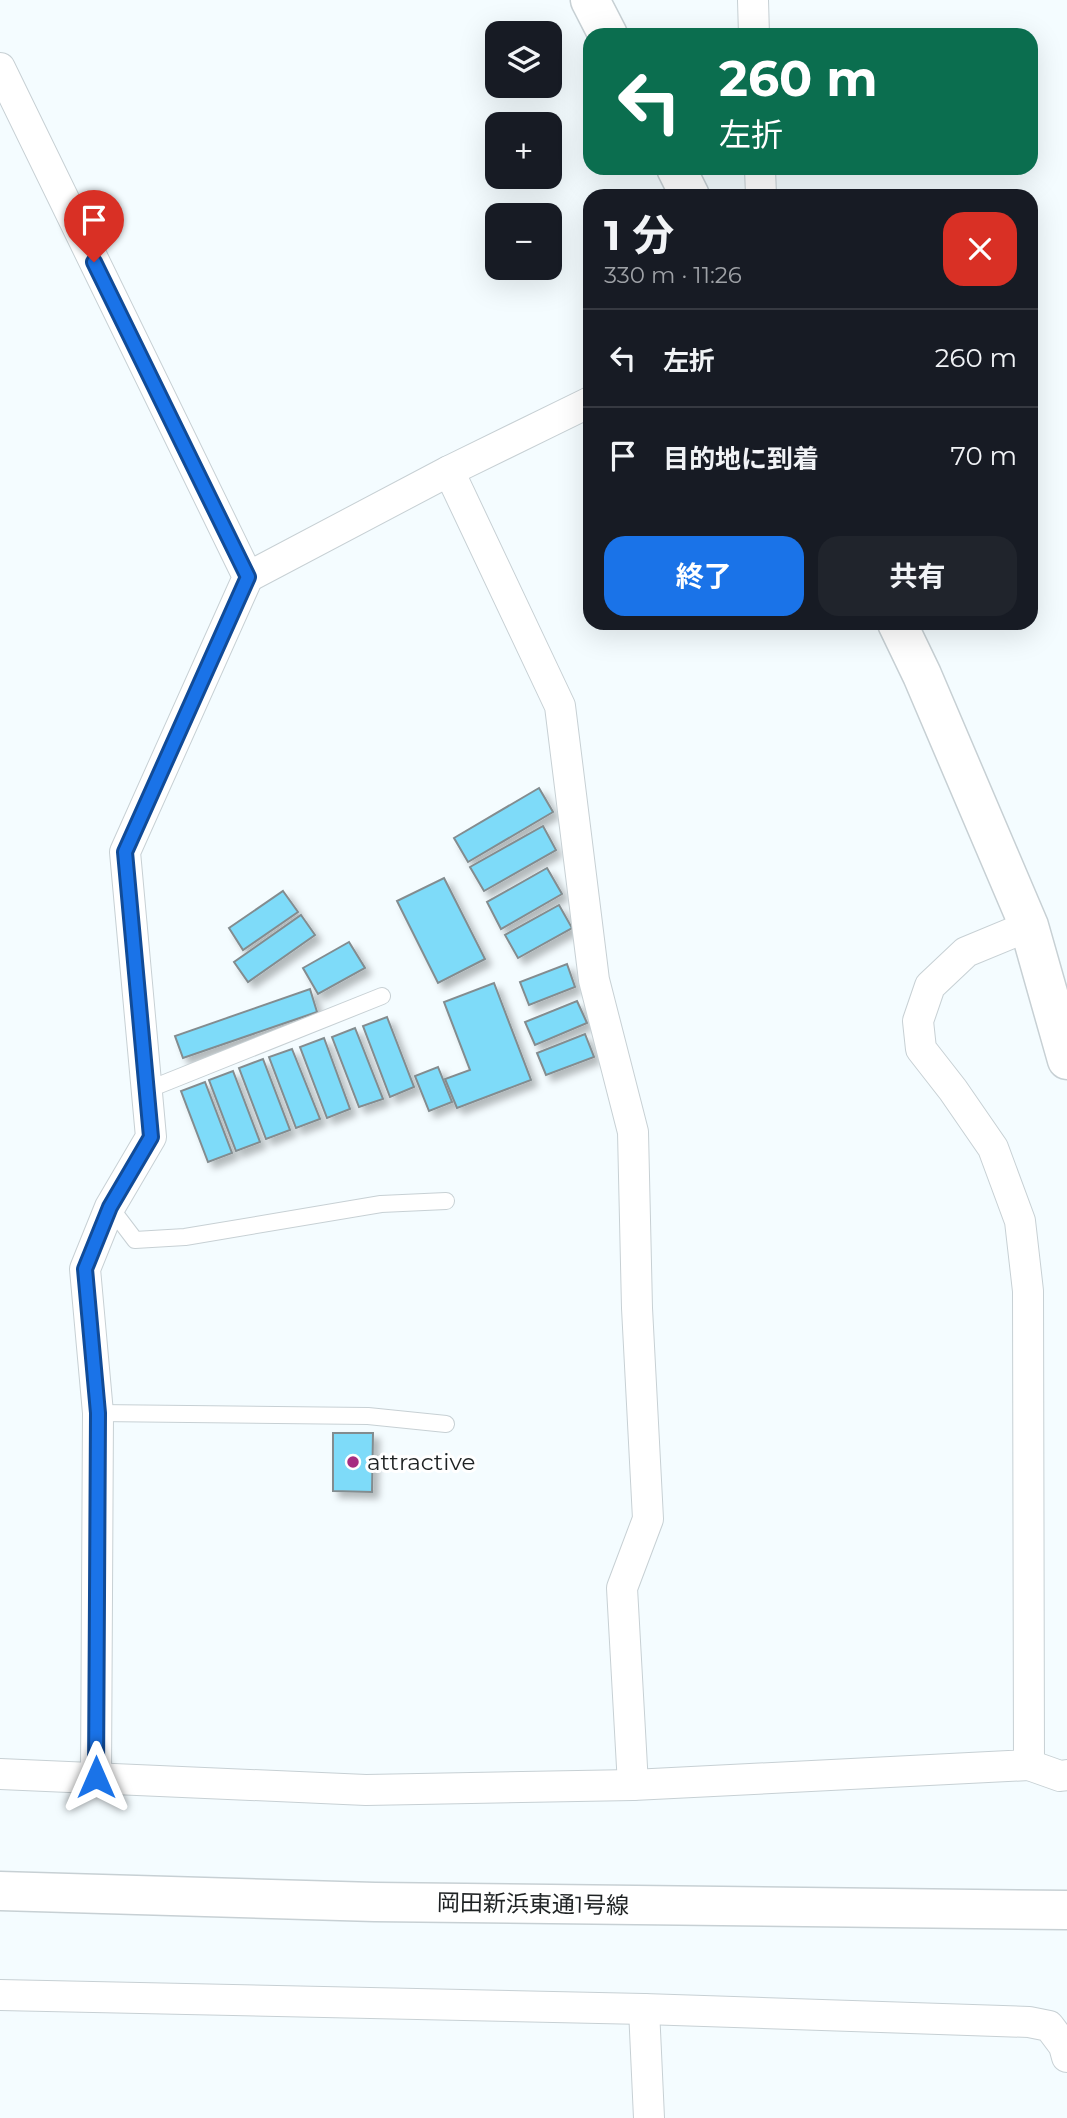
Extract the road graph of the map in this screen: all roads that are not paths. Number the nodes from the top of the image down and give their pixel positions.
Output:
1 (590, 0) edge
2 (753, 0) edge
3 (604, 28) edge
4 (754, 28) edge
5 (0, 68) edge
6 (583, 405) edge
7 (449, 471) junction
8 (248, 577) junction
9 (900, 630) edge
10 (1029, 926) junction
11 (382, 996) dead end
12 (1067, 1060) edge
13 (147, 1090) junction
14 (446, 1201) dead end
15 (110, 1207) junction
16 (98, 1413) junction
17 (446, 1424) dead end
18 (1029, 1765) junction
19 (0, 1774) edge
20 (1067, 1775) edge
21 (96, 1777) junction
22 (633, 1785) junction
23 (0, 1891) edge
24 (1067, 1910) edge
25 (0, 1995) edge
26 (643, 2009) junction
27 (1067, 2057) edge
28 (649, 2118) edge

1 - 3 street
2 - 4 street
5 - 8 street
6 - 7 street
7 - 8 street
7 - 22 street
8 - 13 street
9 - 10 street
10 - 12 street
10 - 18 street
11 - 13 lane
13 - 15 street
14 - 15 lane
15 - 16 street
16 - 17 lane
16 - 21 street
18 - 20 street
18 - 22 street
19 - 21 street
21 - 22 street
23 - 24 street, 岡田新浜東通1号線
25 - 26 street
26 - 27 street
26 - 28 street

